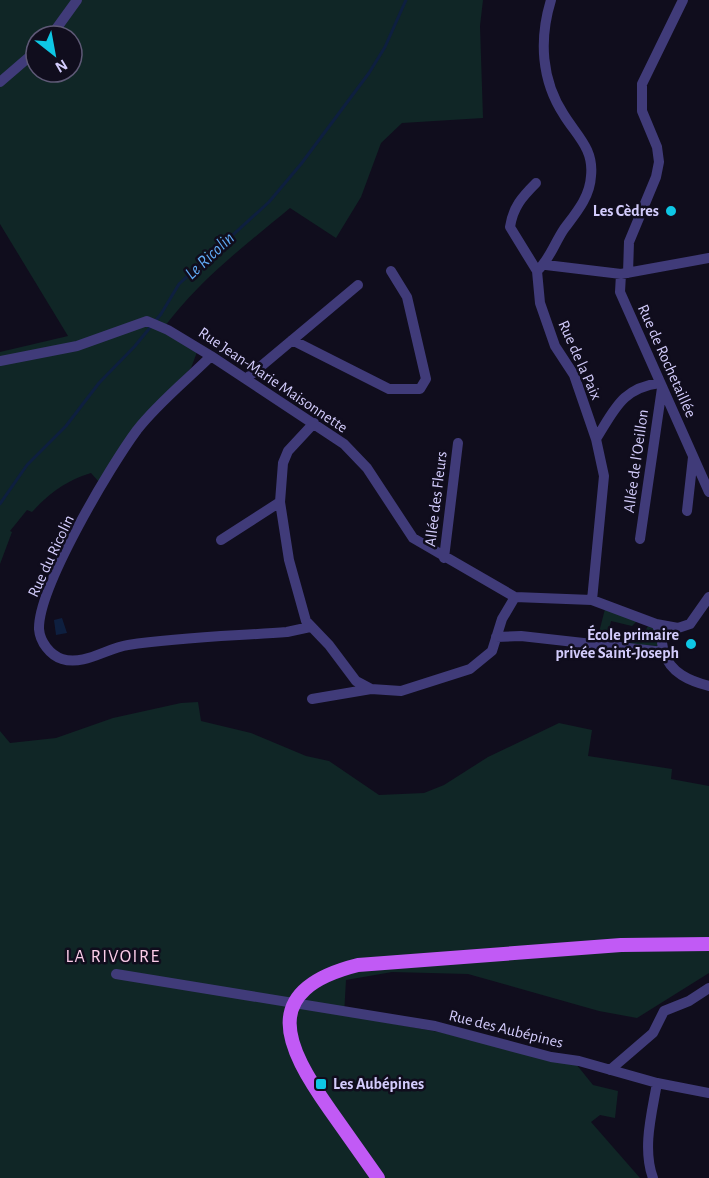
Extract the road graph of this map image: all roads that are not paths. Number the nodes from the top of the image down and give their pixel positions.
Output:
1 (78, 0) edge
2 (551, 0) edge
3 (683, 0) edge
4 (60, 24) edge
5 (24, 61) edge
6 (0, 82) edge
7 (536, 183) dead end
8 (709, 258) edge
9 (541, 268) junction
10 (391, 271) dead end
11 (625, 274) junction
12 (358, 285) dead end
13 (292, 340) junction
14 (211, 356) junction
15 (0, 361) edge
16 (247, 378) junction
17 (661, 385) junction
18 (314, 423) junction
19 (596, 439) junction
20 (458, 443) dead end
21 (693, 457) junction
22 (709, 492) edge
23 (280, 501) junction
24 (687, 511) dead end
25 (640, 539) dead end
26 (221, 540) dead end
27 (444, 558) junction
28 (515, 597) junction
29 (709, 597) edge
30 (592, 600) junction
31 (656, 624) junction
32 (310, 627) junction
33 (496, 637) junction
34 (664, 652) junction
35 (709, 686) edge
36 (371, 689) junction
37 (312, 699) dead end
38 (709, 944) edge
39 (116, 974) dead end
40 (709, 988) edge
41 (294, 1005) junction
42 (610, 1071) junction
43 (657, 1083) junction
44 (709, 1093) edge
45 (378, 1178) edge
46 (652, 1178) edge

1 - 4 street
2 - 9 street
3 - 11 street, Rue de Rochetaillée
5 - 6 street
7 - 9 street, Rue de la Paix
8 - 11 street
9 - 11 street
9 - 19 street, Rue de la Paix
10 - 13 street
11 - 17 street, Rue de Rochetaillée
12 - 13 street
13 - 16 street
14 - 15 street, Rue Jean-Marie Maisonnette
14 - 16 street, Rue Jean-Marie Maisonnette
14 - 32 street, Rue du Ricolin
16 - 18 street, Rue Jean-Marie Maisonnette
17 - 19 street
17 - 21 street, Rue de Rochetaillée
17 - 25 street, Allée de l'Oeillon
18 - 23 street
18 - 27 street, Rue Jean-Marie Maisonnette
19 - 30 street, Rue de la Paix
20 - 27 street, Allée des Fleurs
21 - 22 street, Rue de Rochetaillée
21 - 24 street
23 - 26 street
23 - 32 street
27 - 28 street, Rue Jean-Marie Maisonnette
28 - 30 street, Rue Jean-Marie Maisonnette
28 - 33 street
29 - 31 street, Rue Jean-Marie Maisonnette
30 - 31 street, Rue Jean-Marie Maisonnette
31 - 34 street
32 - 36 street
33 - 34 street
33 - 36 street
34 - 35 street
36 - 37 street
38 - 41 main road
39 - 41 street, Rue des Aubépines
40 - 42 street
41 - 42 street, Rue des Aubépines
41 - 45 main road
42 - 43 street, Rue des Aubépines
43 - 44 street, Rue des Aubépines
43 - 46 street

